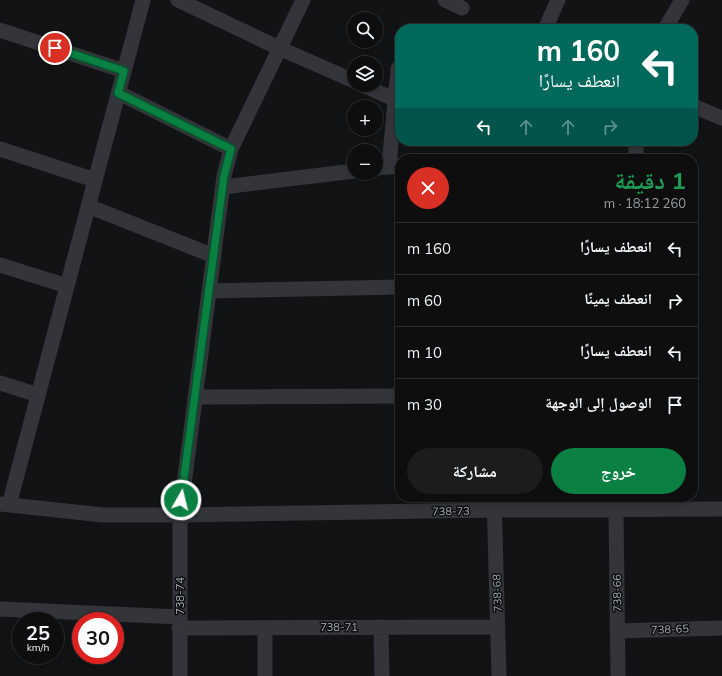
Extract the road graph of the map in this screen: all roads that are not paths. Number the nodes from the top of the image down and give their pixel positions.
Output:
1 (143, 0) edge
2 (178, 0) edge
3 (302, 0) edge
4 (445, 0) edge
5 (558, 0) edge
6 (682, 0) edge
7 (462, 8) dead end
8 (547, 24) edge
9 (668, 24) edge
10 (0, 30) edge
11 (279, 48) junction
12 (124, 71) junction
13 (347, 78) edge
14 (378, 92) edge
15 (395, 92) edge
16 (118, 93) junction
17 (394, 99) junction
18 (698, 108) edge
19 (722, 118) edge
20 (0, 149) edge
21 (231, 149) junction
22 (388, 167) edge
23 (347, 172) edge
24 (95, 180) junction
25 (223, 187) junction
26 (88, 206) junction
27 (214, 256) junction
28 (0, 265) edge
29 (67, 286) junction
30 (395, 287) edge
31 (209, 291) junction
32 (0, 383) edge
33 (38, 395) junction
34 (395, 396) edge
35 (195, 397) junction
36 (494, 503) edge
37 (648, 503) edge
38 (4, 505) edge
39 (722, 509) edge
40 (616, 510) junction
41 (180, 515) junction
42 (0, 609) edge
43 (180, 622) junction
44 (381, 627) junction
45 (498, 627) junction
46 (265, 628) junction
47 (722, 628) edge
48 (618, 631) junction
49 (180, 676) edge
50 (265, 676) edge
51 (382, 676) edge
52 (499, 676) edge
53 (618, 676) edge

1 - 12 street
2 - 11 street
3 - 11 street, 738-74
4 - 7 street
5 - 8 street
6 - 9 street
10 - 12 street
11 - 13 street
11 - 21 street, 738-74
12 - 16 street
14 - 17 street
15 - 17 street
16 - 21 street
16 - 24 street
17 - 22 street
18 - 19 street
20 - 24 street
21 - 25 street, 738-74
23 - 25 street
24 - 26 street
25 - 27 street, 738-74
26 - 27 street
26 - 29 street
27 - 31 street, 738-74
28 - 29 street
29 - 33 street
30 - 31 street
31 - 35 street, 738-74
32 - 33 street
33 - 38 street
34 - 35 street
35 - 41 street, 738-74
36 - 40 street, 738-73
36 - 41 street, 738-73
36 - 45 street, 738-68
37 - 39 street, 738-73
37 - 40 street, 738-73
38 - 41 street, 738-73
40 - 48 street, 738-66
41 - 43 street, 738-74
42 - 43 street, 738-71
43 - 46 street, 738-71
43 - 49 street, 738-74
44 - 45 street, 738-71
44 - 46 street, 738-71
44 - 51 street
45 - 52 street, 738-68
46 - 50 street
47 - 48 street, 738-65
48 - 53 street, 738-66

